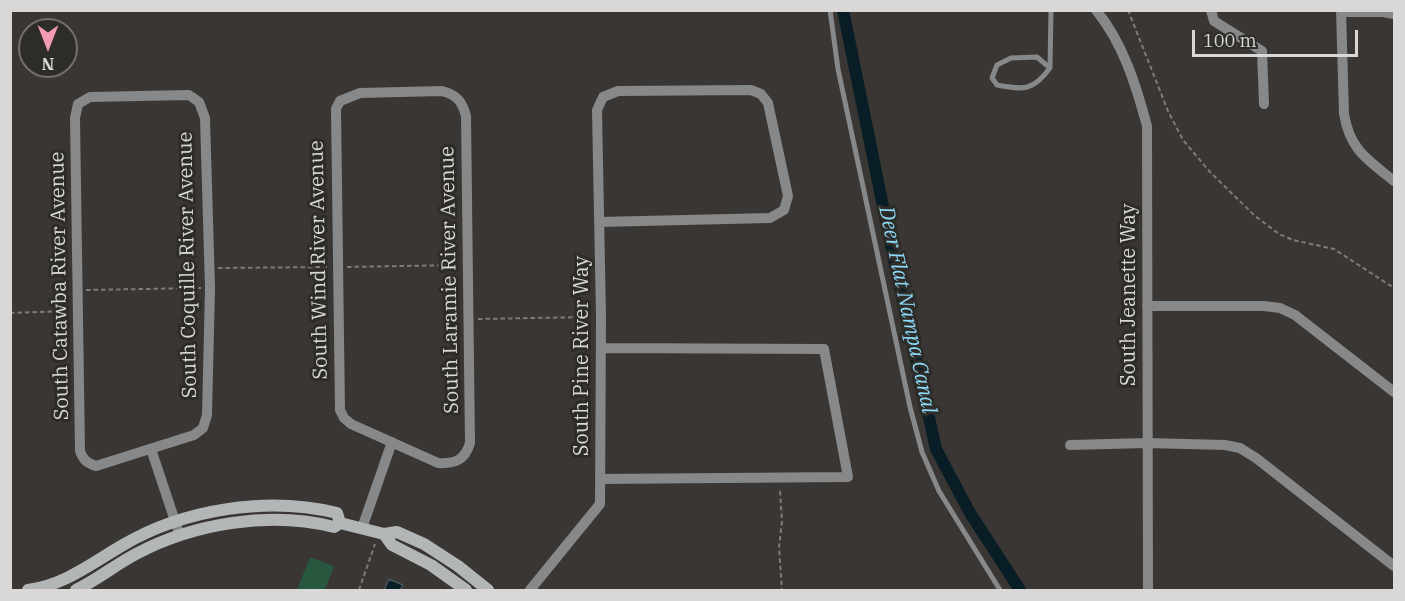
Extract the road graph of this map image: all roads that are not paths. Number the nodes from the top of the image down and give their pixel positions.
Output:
1 (830, 10) edge
2 (1051, 10) edge
3 (1096, 10) edge
4 (1212, 10) edge
5 (1341, 11) edge
6 (1395, 14) edge
7 (1050, 68) junction
8 (458, 98) joint
9 (78, 104) joint
10 (1264, 104) dead end
11 (1395, 181) edge
12 (599, 222) junction
13 (1147, 306) junction
14 (602, 348) junction
15 (1395, 392) edge
16 (392, 442) junction
17 (1147, 443) junction
18 (1070, 445) dead end
19 (151, 449) junction
20 (600, 479) junction
21 (176, 523) junction
22 (340, 523) junction
23 (362, 528) junction
24 (381, 533) junction
25 (180, 536) junction
26 (1395, 566) edge
27 (28, 591) edge
28 (76, 591) edge
29 (465, 591) edge
30 (488, 591) edge
31 (530, 591) edge
32 (1000, 591) edge
33 (1148, 591) edge

1 - 32 lane
2 - 7 lane
3 - 13 street, South Jeanette Way
4 - 10 street
5 - 6 street
5 - 11 street
7 - 7 lane
8 - 16 street, South Laramie River Avenue
8 - 16 street, South Wind River Avenue
9 - 19 street, South Catawba River Avenue
9 - 19 street, South Coquille River Avenue
12 - 12 street, South Pine River Way
12 - 14 street, South Pine River Way
13 - 15 street
13 - 17 street, South Jeanette Way
14 - 20 street, South Pine River Way
14 - 20 street
16 - 23 street
17 - 18 street
17 - 26 street
17 - 33 street, South Jeanette Way
19 - 21 street
20 - 31 street, South Pine River Way
21 - 22 street
21 - 25 street
21 - 27 street
22 - 23 street
22 - 25 street
23 - 24 street
24 - 29 street
24 - 30 street
25 - 28 street

